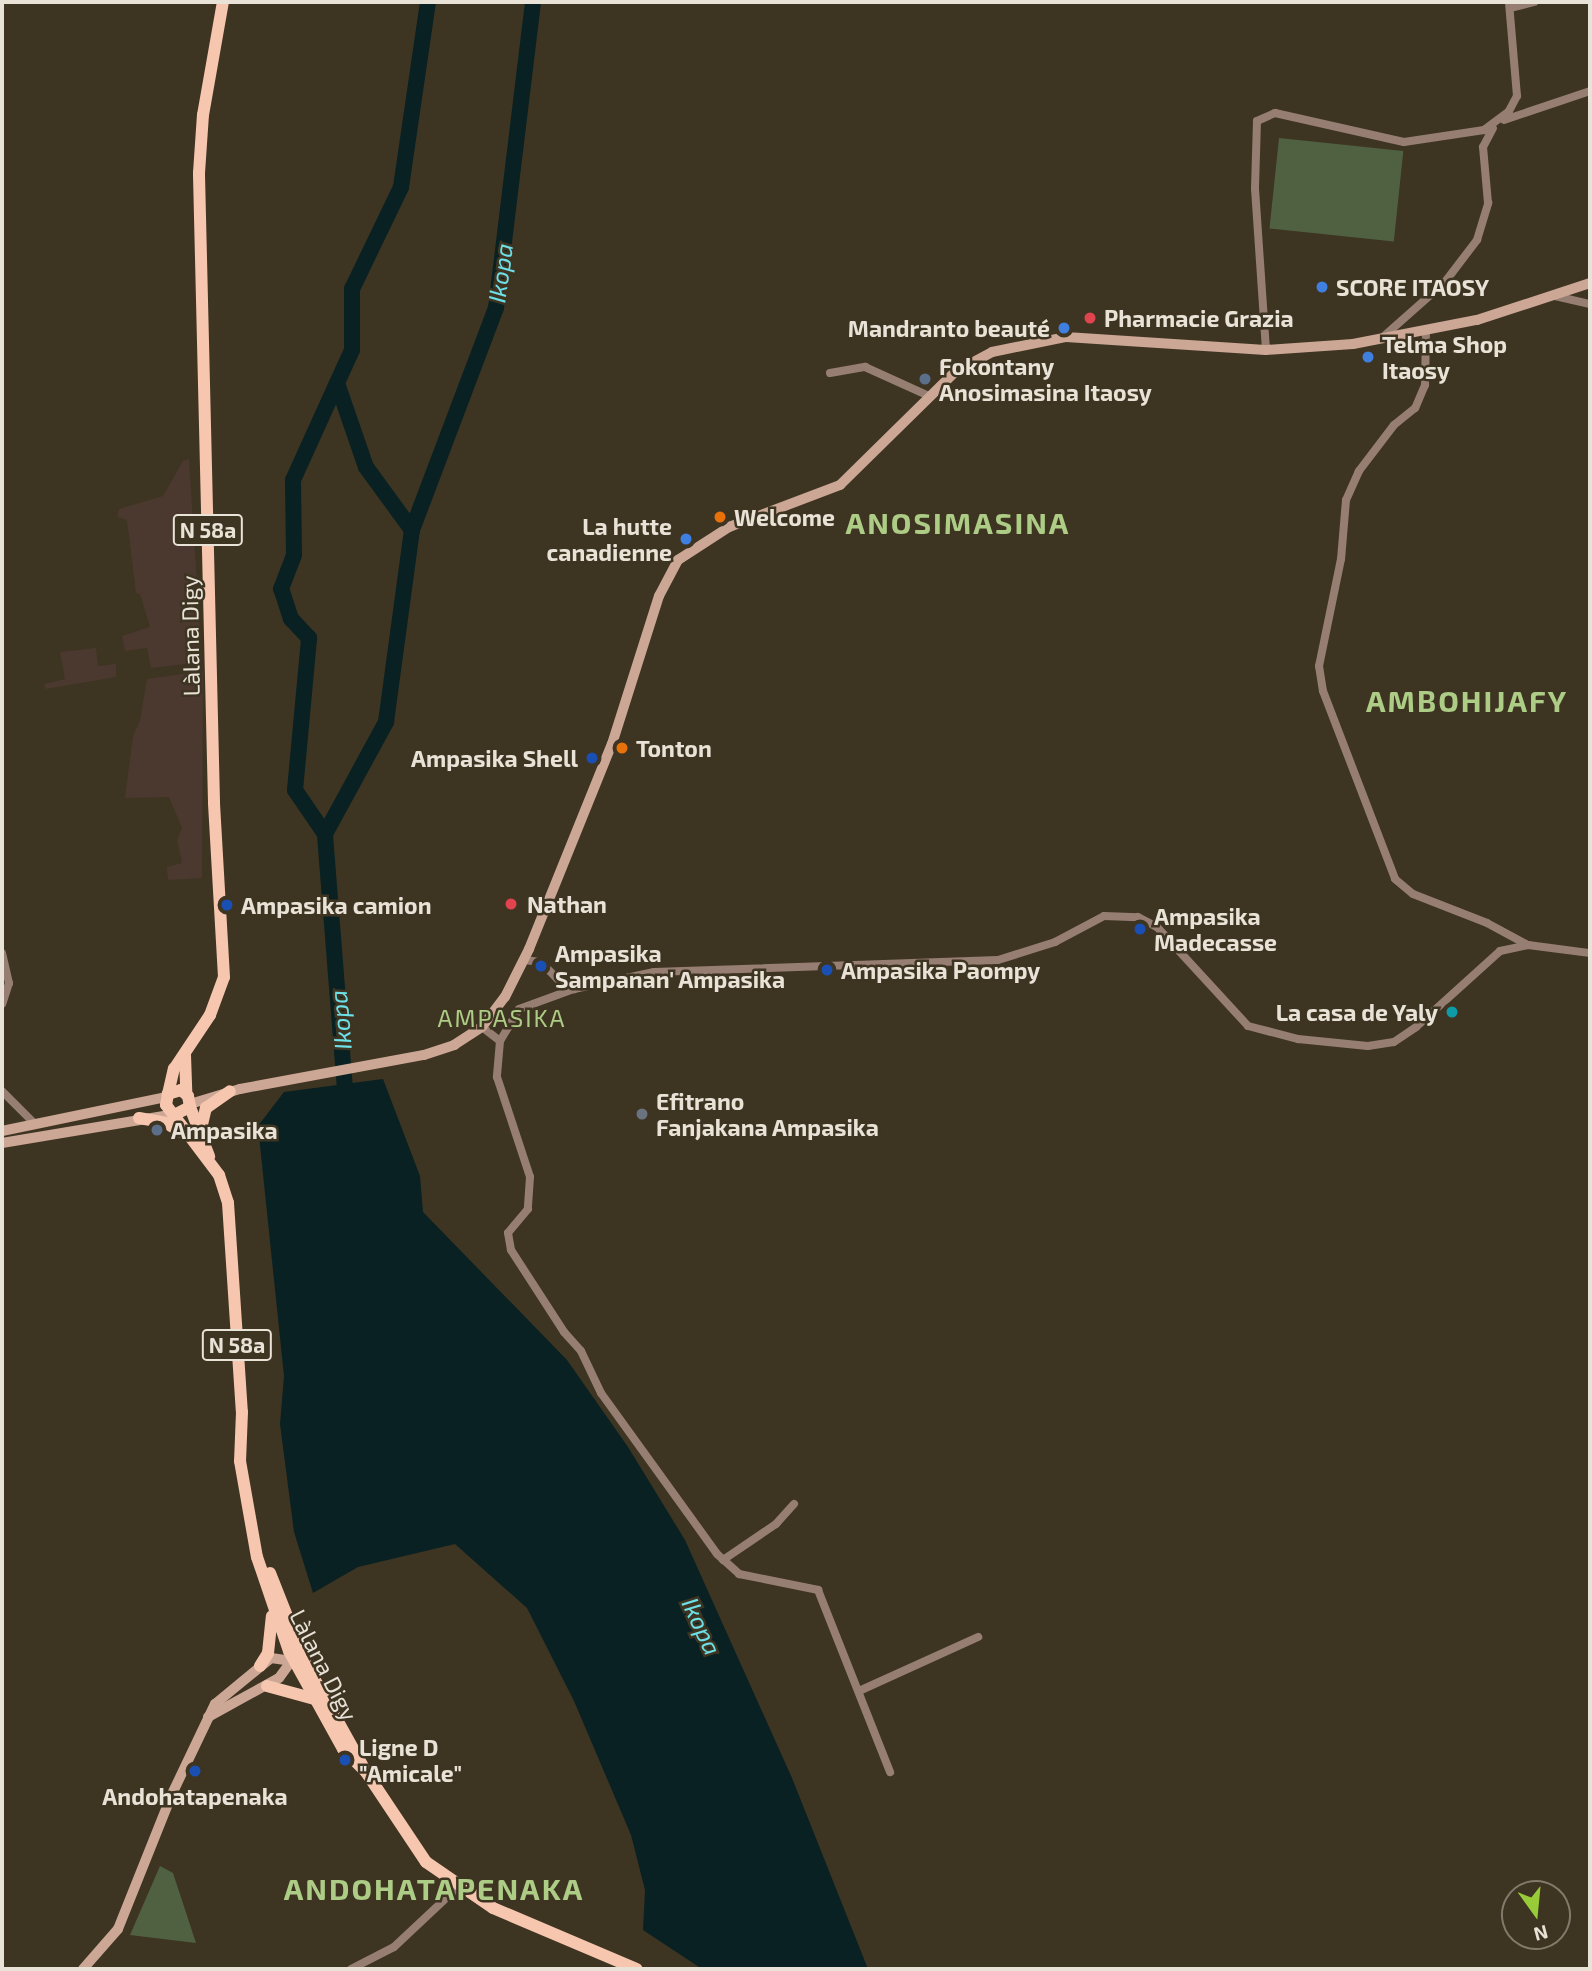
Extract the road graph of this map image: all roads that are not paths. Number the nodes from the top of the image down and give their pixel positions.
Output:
1 (223, 2) edge
2 (1534, 2) edge
3 (1509, 5) edge
4 (1590, 91) edge
5 (1590, 283) edge
6 (1555, 296) junction
7 (1590, 304) edge
8 (1426, 330) junction
9 (1381, 339) junction
10 (1266, 350) junction
11 (830, 373) dead end
12 (929, 396) junction
13 (1528, 945) junction
14 (2, 953) edge
15 (1590, 953) edge
16 (524, 960) junction
17 (574, 989) junction
18 (2, 1004) edge
19 (482, 1027) junction
20 (500, 1041) junction
21 (186, 1051) junction
22 (235, 1090) junction
23 (2, 1091) edge
24 (167, 1096) junction
25 (189, 1100) junction
26 (176, 1115) junction
27 (139, 1118) junction
28 (35, 1124) junction
29 (2, 1131) edge
30 (195, 1135) junction
31 (2, 1143) edge
32 (794, 1504) dead end
33 (251, 1526) junction
34 (723, 1560) junction
35 (272, 1609) junction
36 (978, 1637) dead end
37 (299, 1657) junction
38 (260, 1666) junction
39 (267, 1686) junction
40 (859, 1691) junction
41 (315, 1699) junction
42 (208, 1717) junction
43 (366, 1772) junction
44 (890, 1772) dead end
45 (459, 1886) junction
46 (83, 1969) edge
47 (351, 1969) edge
48 (637, 1969) edge

1 - 21 main road, Làlana Digy / N 58a
2 - 3 street
3 - 10 street
4 - 9 street
5 - 6 street
6 - 7 street
6 - 8 street
8 - 9 street
8 - 13 street
9 - 10 street
10 - 12 street
11 - 12 street
12 - 16 street
13 - 15 street
13 - 17 street
14 - 18 street
16 - 17 street
16 - 19 street
17 - 20 street
19 - 20 street
19 - 22 street
20 - 34 street
21 - 24 main road, N 58a
21 - 25 main road, N 58a
22 - 25 street
22 - 30 main road
23 - 28 street
24 - 25 main road
24 - 26 main road
24 - 28 street
25 - 26 main road
25 - 30 main road, N 58a
26 - 27 street
26 - 30 main road, N 58a
27 - 30 main road
27 - 31 street
28 - 29 street
30 - 33 main road, Làlana Digy / N 58a
32 - 34 street
33 - 35 main road, Làlana Digy / N 58a
33 - 37 main road, Làlana Digy / N 58a
34 - 40 street
35 - 37 main road, Làlana Digy / N 58a
35 - 38 main road
36 - 40 street
37 - 38 street
37 - 39 street
37 - 41 main road, Làlana Digy / N 58a
37 - 43 main road, Làlana Digy / N 58a
38 - 42 street
39 - 41 main road
39 - 42 street
40 - 44 street
41 - 43 main road, Làlana Digy / N 58a
42 - 46 street
43 - 45 main road, Làlana Digy / N 58a
45 - 47 street
45 - 48 main road, Làlana Digy / N 58a

